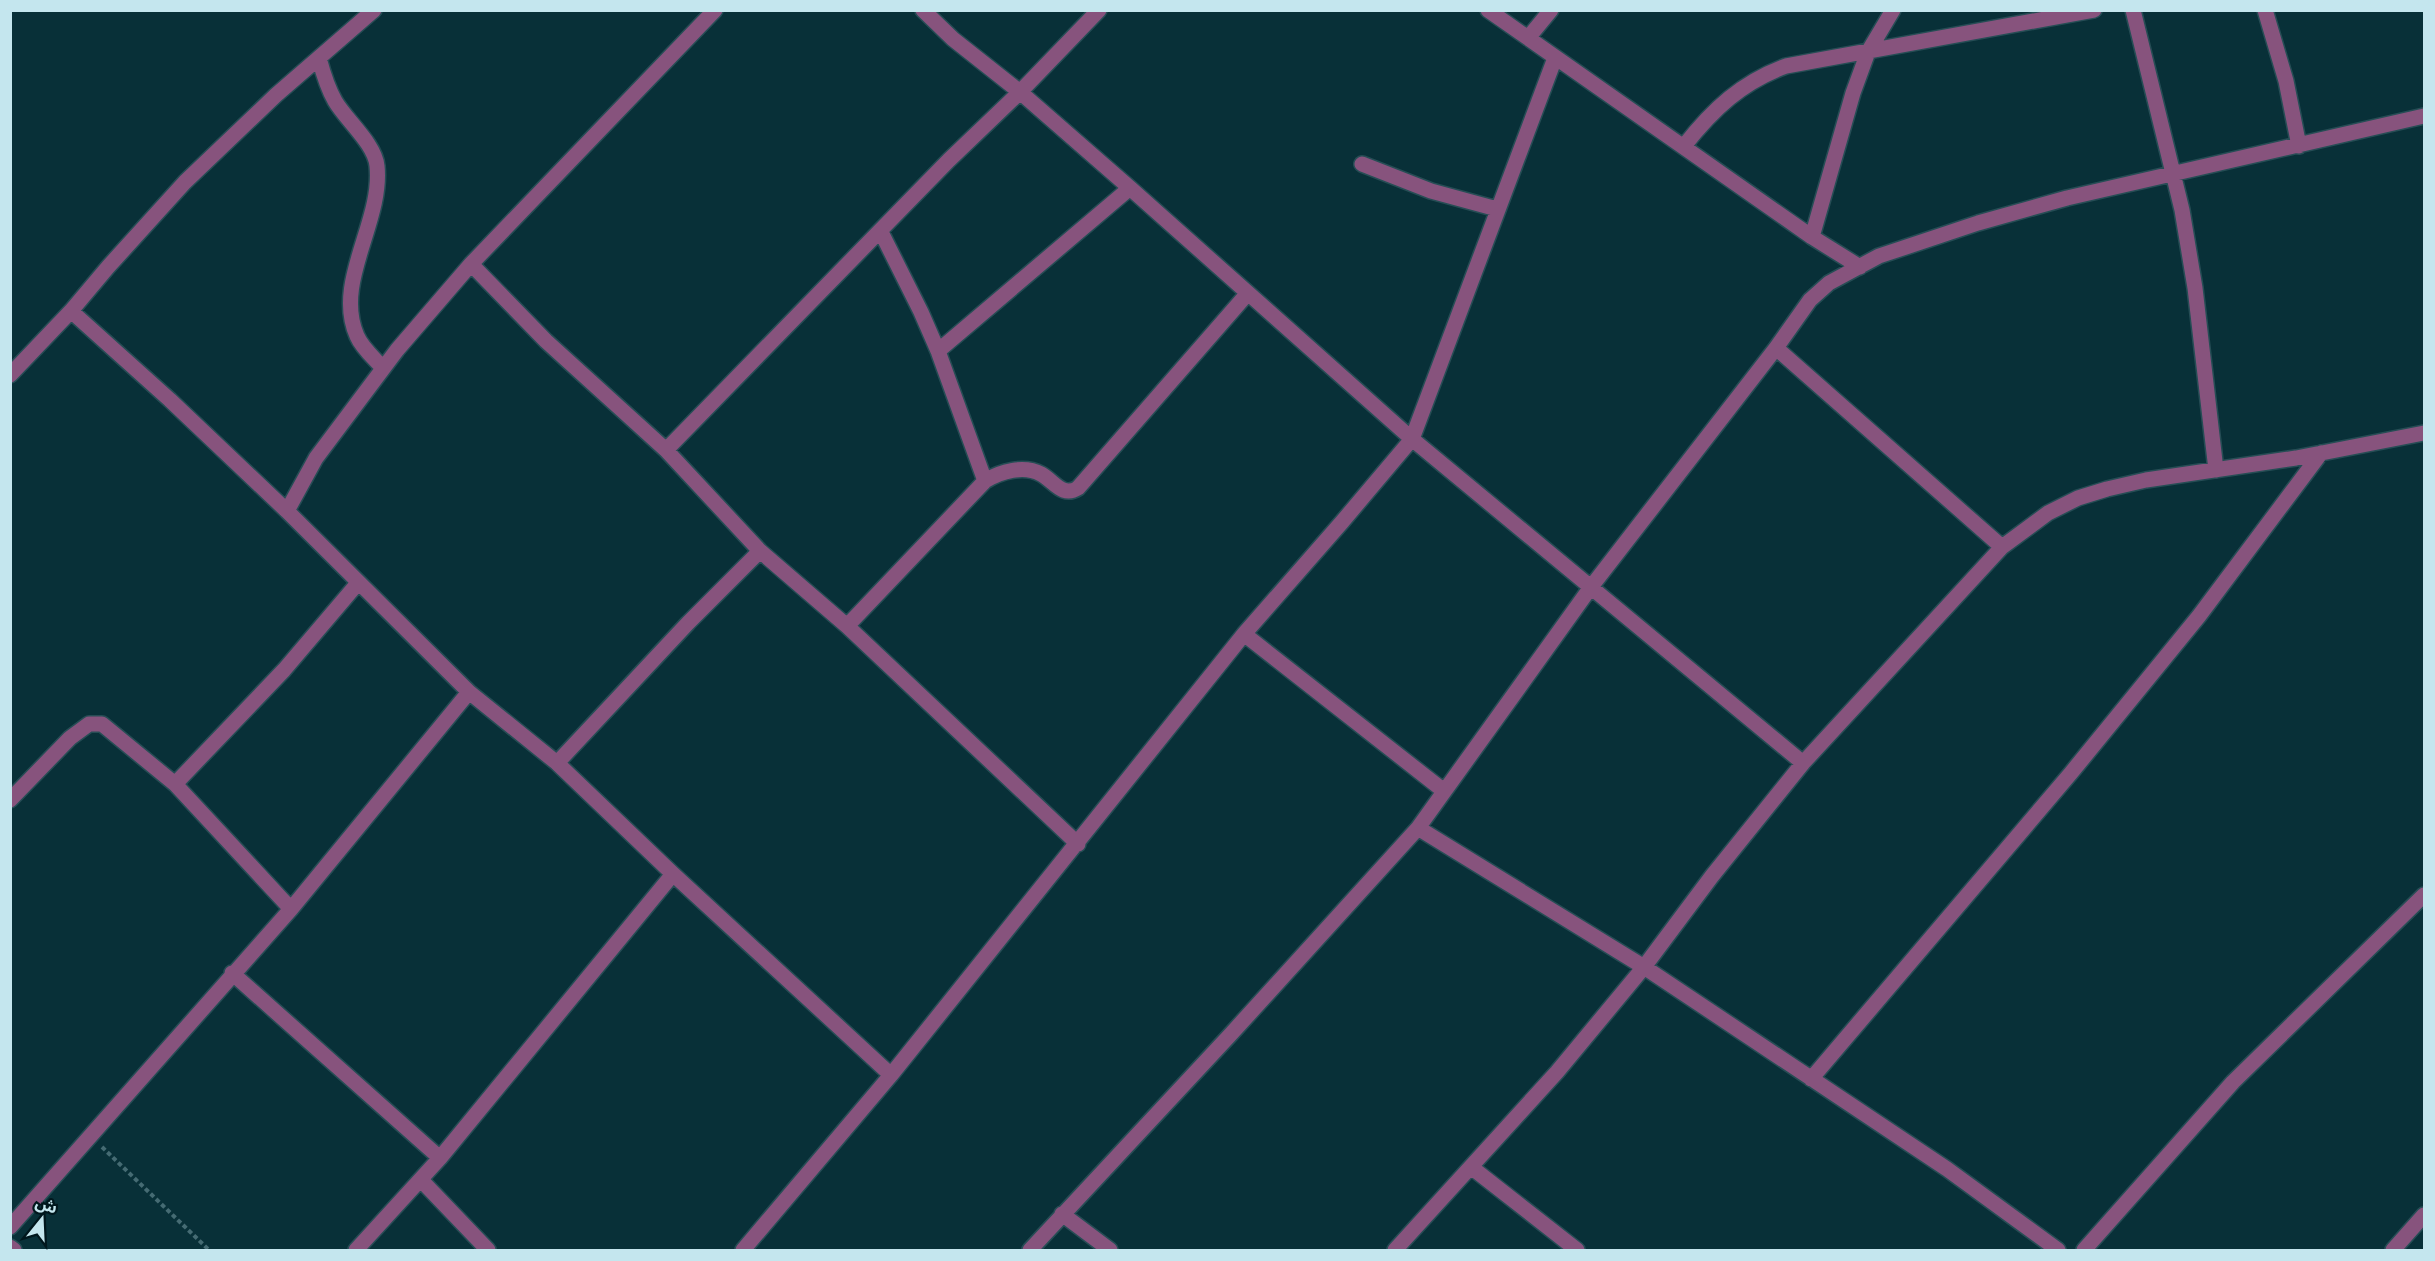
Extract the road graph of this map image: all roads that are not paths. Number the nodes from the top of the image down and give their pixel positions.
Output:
1 (374, 10) edge
2 (715, 10) edge
3 (923, 10) edge
4 (1099, 10) edge
5 (1488, 10) edge
6 (1551, 10) edge
7 (1893, 10) edge
8 (2094, 10) edge
9 (2133, 10) edge
10 (2265, 10) edge
11 (1528, 38) junction
12 (1868, 52) junction
13 (319, 58) junction
14 (1556, 58) junction
15 (1020, 92) junction
16 (2424, 116) edge
17 (1684, 146) junction
18 (2299, 146) junction
19 (1362, 164) dead end
20 (2174, 172) junction
21 (1131, 188) junction
22 (1497, 209) junction
23 (880, 232) junction
24 (1812, 237) junction
25 (471, 264) junction
26 (1860, 267) junction
27 (1248, 293) junction
28 (71, 311) junction
29 (1776, 348) junction
30 (938, 351) junction
31 (383, 368) junction
32 (10, 375) edge
33 (2424, 433) edge
34 (1412, 438) junction
35 (666, 450) junction
36 (2321, 453) junction
37 (2216, 470) junction
38 (985, 481) junction
39 (287, 511) junction
40 (2002, 547) junction
41 (760, 551) junction
42 (358, 583) junction
43 (1591, 587) junction
44 (847, 626) junction
45 (1244, 634) junction
46 (469, 692) junction
47 (557, 763) junction
48 (1803, 763) junction
49 (175, 784) junction
50 (1444, 791) junction
51 (10, 800) edge
52 (1418, 828) junction
53 (1078, 844) junction
54 (673, 874) junction
55 (2424, 895) edge
56 (291, 909) junction
57 (1644, 967) junction
58 (232, 974) junction
59 (891, 1075) junction
60 (1811, 1079) junction
61 (440, 1158) junction
62 (1471, 1167) junction
63 (421, 1180) junction
64 (1062, 1214) junction
65 (2424, 1215) edge
66 (10, 1227) edge
67 (10, 1247) edge
68 (14, 1251) edge
69 (356, 1251) edge
70 (488, 1251) edge
71 (743, 1251) edge
72 (1029, 1251) edge
73 (1110, 1251) edge
74 (1395, 1251) edge
75 (1577, 1251) edge
76 (2058, 1251) edge
77 (2084, 1251) edge
78 (2393, 1251) edge

1 - 13 street
2 - 25 street
3 - 15 street
4 - 15 street
5 - 11 street
6 - 11 street
7 - 12 street
8 - 12 street
9 - 20 street
10 - 18 street
11 - 14 street
12 - 17 street
12 - 24 street
13 - 28 street
13 - 31 street
14 - 17 street
14 - 22 street
15 - 21 street
15 - 23 street
16 - 18 street
17 - 24 street
18 - 20 street
19 - 22 street
20 - 26 street
20 - 37 street
21 - 27 street
21 - 30 street
22 - 34 street
23 - 30 street
23 - 35 street
24 - 26 street
25 - 31 street
25 - 35 street
26 - 29 street
27 - 34 street
27 - 38 street
28 - 32 street
28 - 39 street
29 - 40 street
29 - 43 street
30 - 38 street
31 - 39 street
33 - 36 street
34 - 43 street
34 - 45 street
35 - 41 street
36 - 37 street
36 - 60 street
37 - 40 street
38 - 44 street
39 - 42 street
40 - 48 street
41 - 44 street
41 - 47 street
42 - 46 street
42 - 49 street
43 - 48 street
43 - 50 street
44 - 53 street
45 - 50 street
45 - 53 street
46 - 47 street
46 - 56 street
47 - 54 street
48 - 57 street
49 - 51 street
49 - 56 street
50 - 52 street
52 - 57 street
52 - 64 street
53 - 59 street
54 - 59 street
54 - 61 street
55 - 77 street
56 - 58 street
57 - 60 street
57 - 62 street
58 - 61 street
58 - 66 street
59 - 71 street
60 - 76 street
61 - 63 street
62 - 74 street
62 - 75 street
63 - 69 street
63 - 70 street
64 - 72 street
64 - 73 street
65 - 78 street
67 - 68 street

